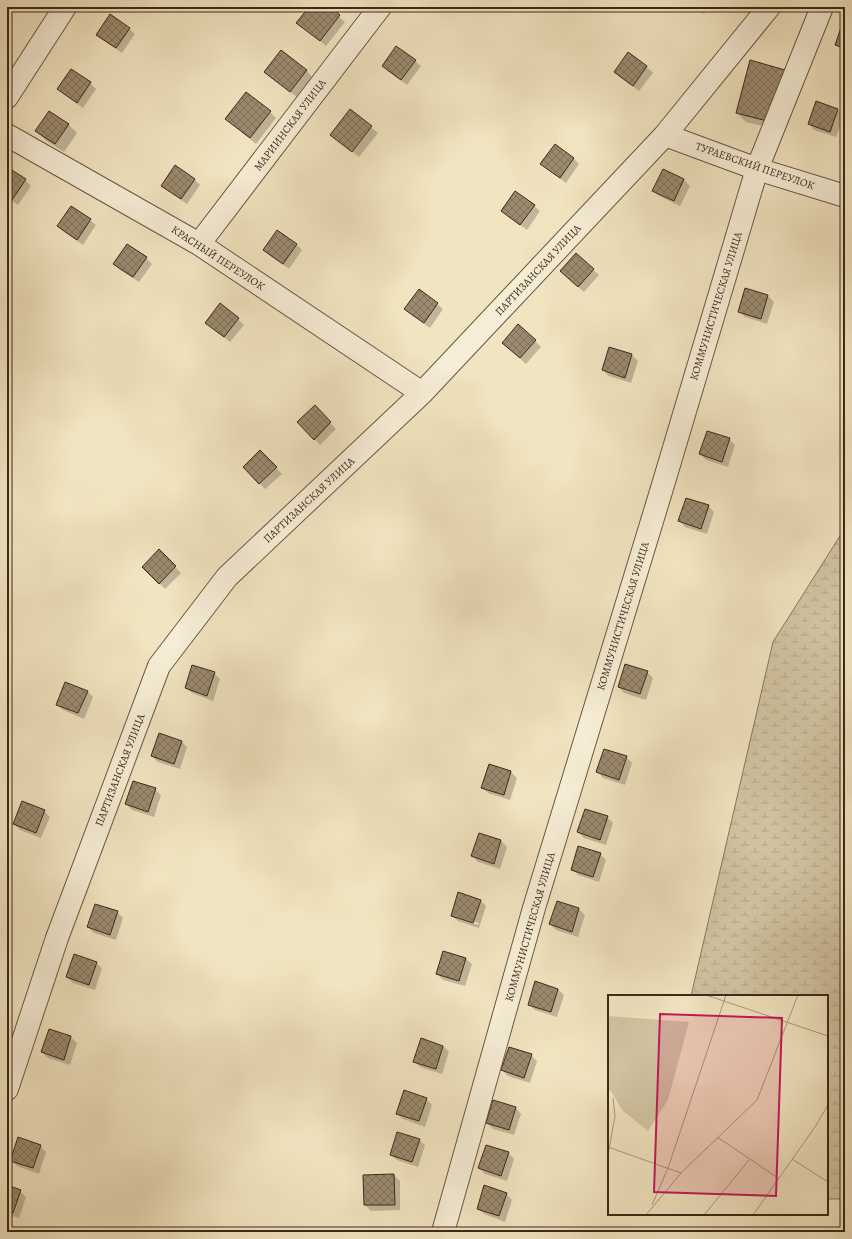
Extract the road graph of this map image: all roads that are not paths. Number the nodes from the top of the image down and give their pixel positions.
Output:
1 (65, 7) edge
2 (380, 7) edge
3 (769, 7) edge
4 (822, 7) edge
5 (7, 98) edge
6 (7, 135) edge
7 (665, 135) junction
8 (757, 169) junction
9 (845, 196) edge
10 (199, 244) junction
11 (422, 393) junction
12 (7, 1090) edge
13 (443, 1232) edge

1 - 5 street
2 - 10 street, МАРИИНСКАЯ УЛИЦА
3 - 7 street, ПАРТИЗАНСКАЯ УЛИЦА
4 - 8 street, КОММУНИСТИЧЕСКАЯ УЛИЦА
6 - 10 street, КРАСНЫЙ ПЕРЕУЛОК
7 - 8 street, ТУРАЕВСКИЙ ПЕРЕУЛОК
7 - 11 street, ПАРТИЗАНСКАЯ УЛИЦА
8 - 9 street, ТУРАЕВСКИЙ ПЕРЕУЛОК
8 - 13 street, КОММУНИСТИЧЕСКАЯ УЛИЦА
10 - 11 street, КРАСНЫЙ ПЕРЕУЛОК
11 - 12 street, ПАРТИЗАНСКАЯ УЛИЦА

